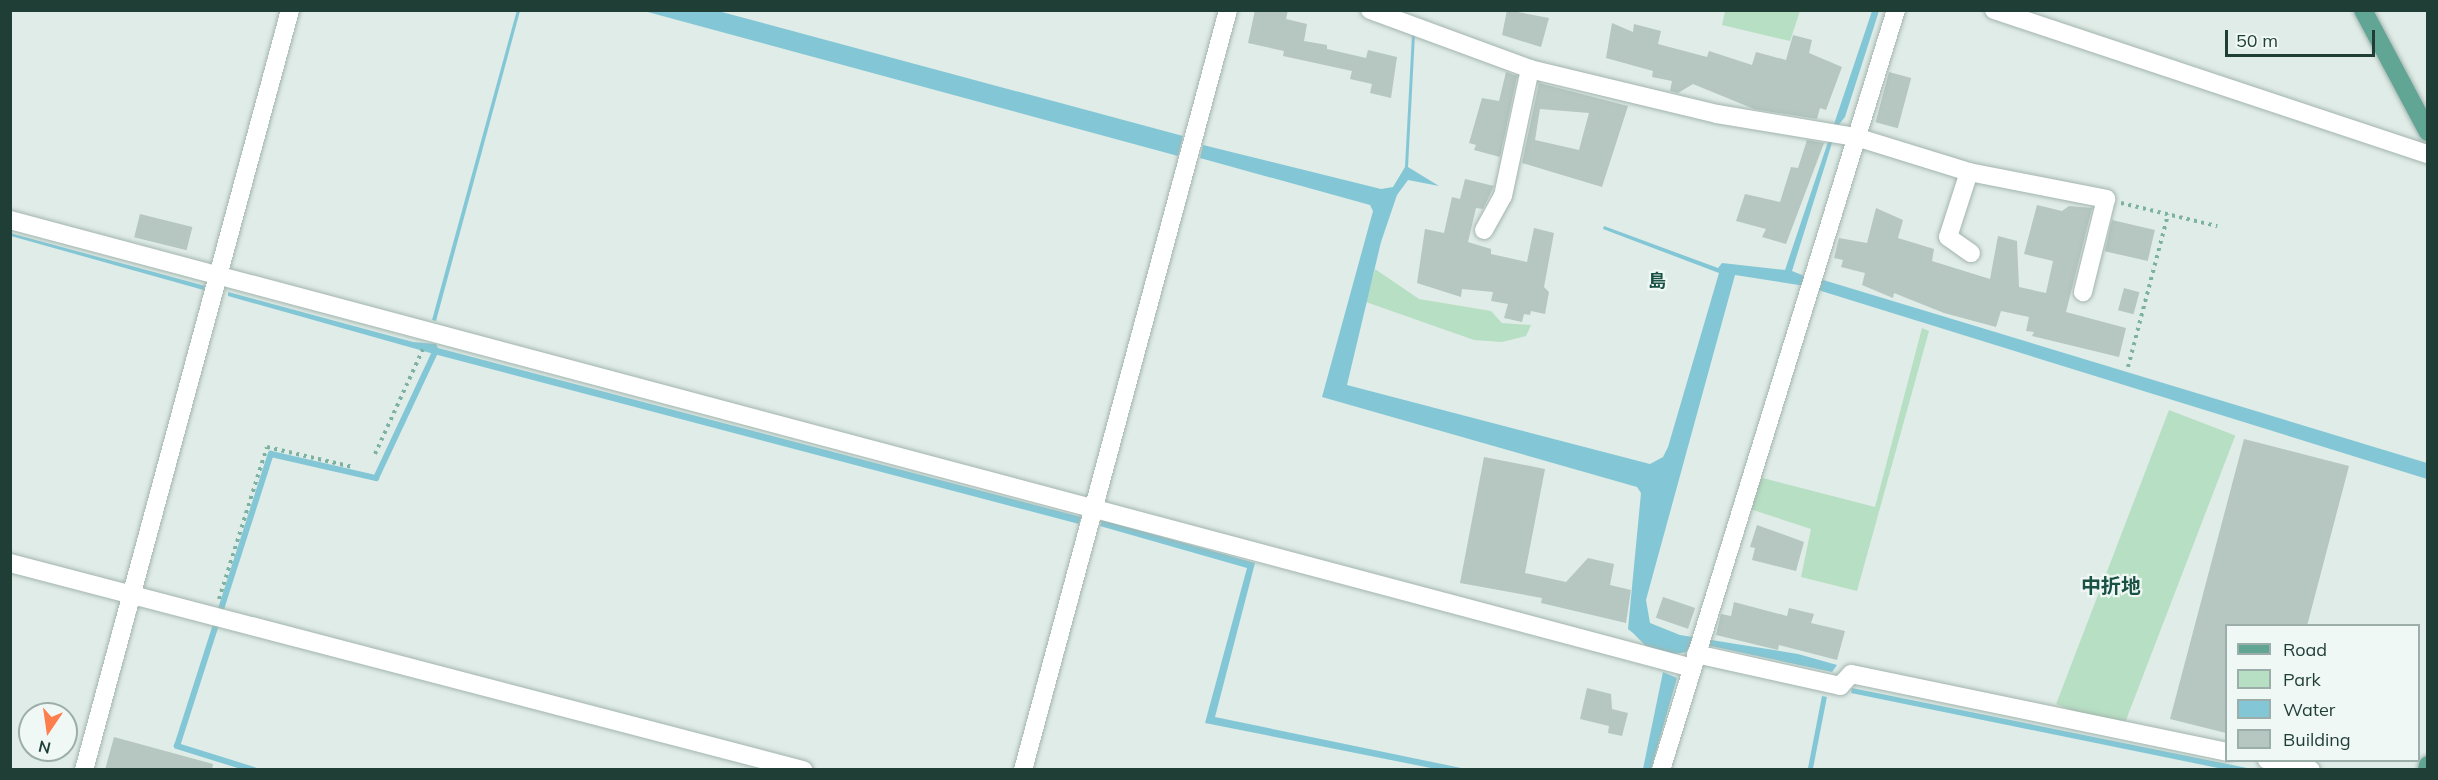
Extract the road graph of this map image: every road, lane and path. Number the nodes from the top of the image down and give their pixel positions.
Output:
1 (290, 10) edge
2 (1228, 10) edge
3 (1370, 10) edge
4 (1896, 10) edge
5 (1994, 10) edge
6 (2363, 10) edge
7 (1530, 69) junction
8 (2427, 132) edge
9 (1856, 137) junction
10 (2427, 154) edge
11 (1969, 172) junction
12 (2106, 199) junction
13 (2168, 214) junction
14 (10, 220) edge
15 (2217, 226) dead end
16 (1484, 230) dead end
17 (1971, 253) dead end
18 (218, 276) junction
19 (2083, 292) dead end
20 (429, 332) junction
21 (2128, 367) dead end
22 (375, 454) dead end
23 (353, 467) dead end
24 (1093, 506) junction
25 (10, 563) edge
26 (131, 596) junction
27 (214, 617) junction
28 (1694, 661) junction
29 (2225, 752) edge
30 (2276, 762) edge
31 (2427, 765) edge
32 (84, 770) edge
33 (803, 770) edge
34 (1023, 770) edge
35 (1661, 770) edge
36 (2311, 770) edge
37 (2427, 770) edge

1 - 18 street
2 - 24 street
3 - 7 street
4 - 9 street
5 - 10 street
6 - 8 main road
7 - 9 street
7 - 16 street
9 - 11 street
9 - 28 street
11 - 12 street
11 - 17 street
12 - 13 path
12 - 19 street
13 - 15 path
13 - 21 path
14 - 18 street
18 - 20 street
18 - 26 street
20 - 22 path
20 - 24 street
23 - 27 path
24 - 28 street
24 - 34 street
25 - 26 street
26 - 27 street
26 - 32 street
27 - 33 street
28 - 29 street
28 - 35 street
30 - 36 street
31 - 37 main road

